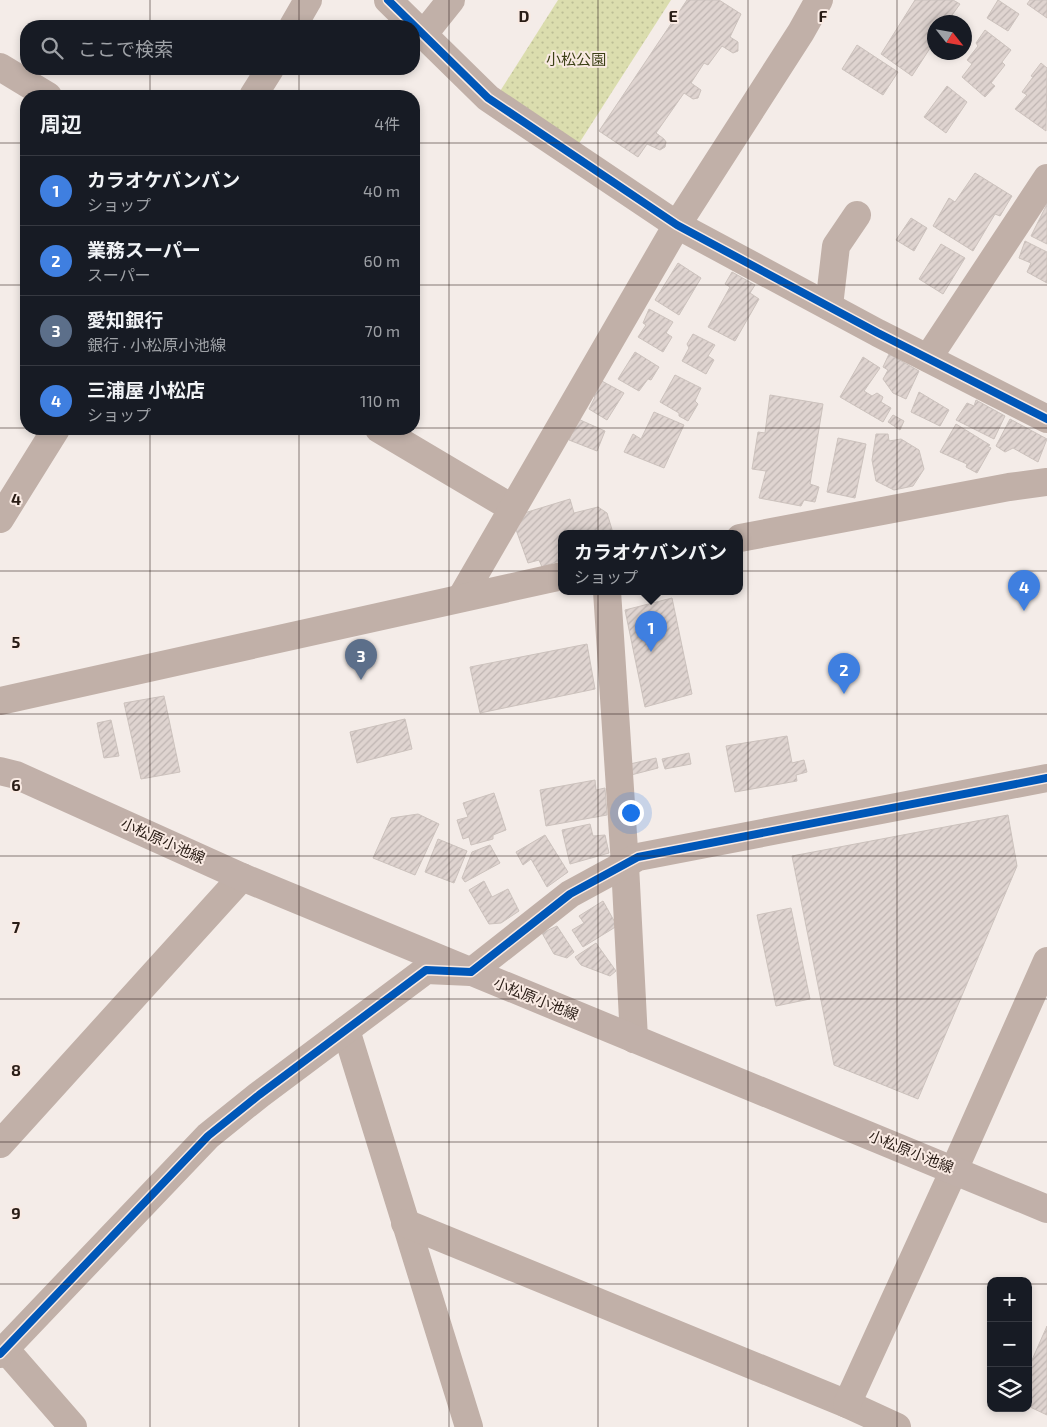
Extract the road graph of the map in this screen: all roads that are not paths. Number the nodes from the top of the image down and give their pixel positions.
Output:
1 (308, 0) edge
2 (388, 0) edge
3 (451, 0) edge
4 (819, 0) edge
5 (296, 20) edge
6 (408, 20) edge
7 (420, 32) edge
8 (423, 35) junction
9 (0, 68) edge
10 (266, 75) edge
11 (38, 90) edge
12 (258, 90) edge
13 (1047, 178) edge
14 (857, 215) dead end
15 (678, 225) junction
16 (829, 306) junction
17 (928, 358) junction
18 (1047, 419) edge
19 (52, 435) edge
20 (389, 435) edge
21 (1047, 482) edge
22 (512, 508) junction
23 (0, 519) edge
24 (743, 537) edge
25 (558, 577) edge
26 (607, 595) edge
27 (461, 598) junction
28 (0, 701) edge
29 (0, 771) edge
30 (1047, 778) edge
31 (625, 865) junction
32 (242, 877) junction
33 (1047, 961) edge
34 (471, 972) junction
35 (346, 1030) junction
36 (634, 1039) junction
37 (0, 1144) edge
38 (954, 1170) junction
39 (1047, 1209) edge
40 (405, 1223) junction
41 (3, 1352) edge
42 (847, 1404) junction
43 (72, 1427) edge
44 (469, 1427) edge
45 (897, 1427) edge

1 - 5 street
2 - 6 street
3 - 8 street
4 - 15 street
7 - 8 street
8 - 15 street
9 - 11 street
10 - 12 street
13 - 17 street
14 - 16 street
15 - 16 street
15 - 22 street
16 - 17 street
17 - 18 street
19 - 23 street
20 - 22 street
21 - 24 street
22 - 27 street
25 - 27 street
26 - 31 street
27 - 28 street
29 - 32 main road, 小松原小池線
30 - 31 street
31 - 34 street
31 - 36 street
32 - 34 main road, 小松原小池線
32 - 37 street
33 - 38 street
34 - 35 street
34 - 36 main road, 小松原小池線
35 - 40 street
35 - 41 street
36 - 38 main road, 小松原小池線
38 - 39 main road, 小松原小池線
38 - 42 street
40 - 42 street
40 - 44 street
41 - 43 street
42 - 45 street

